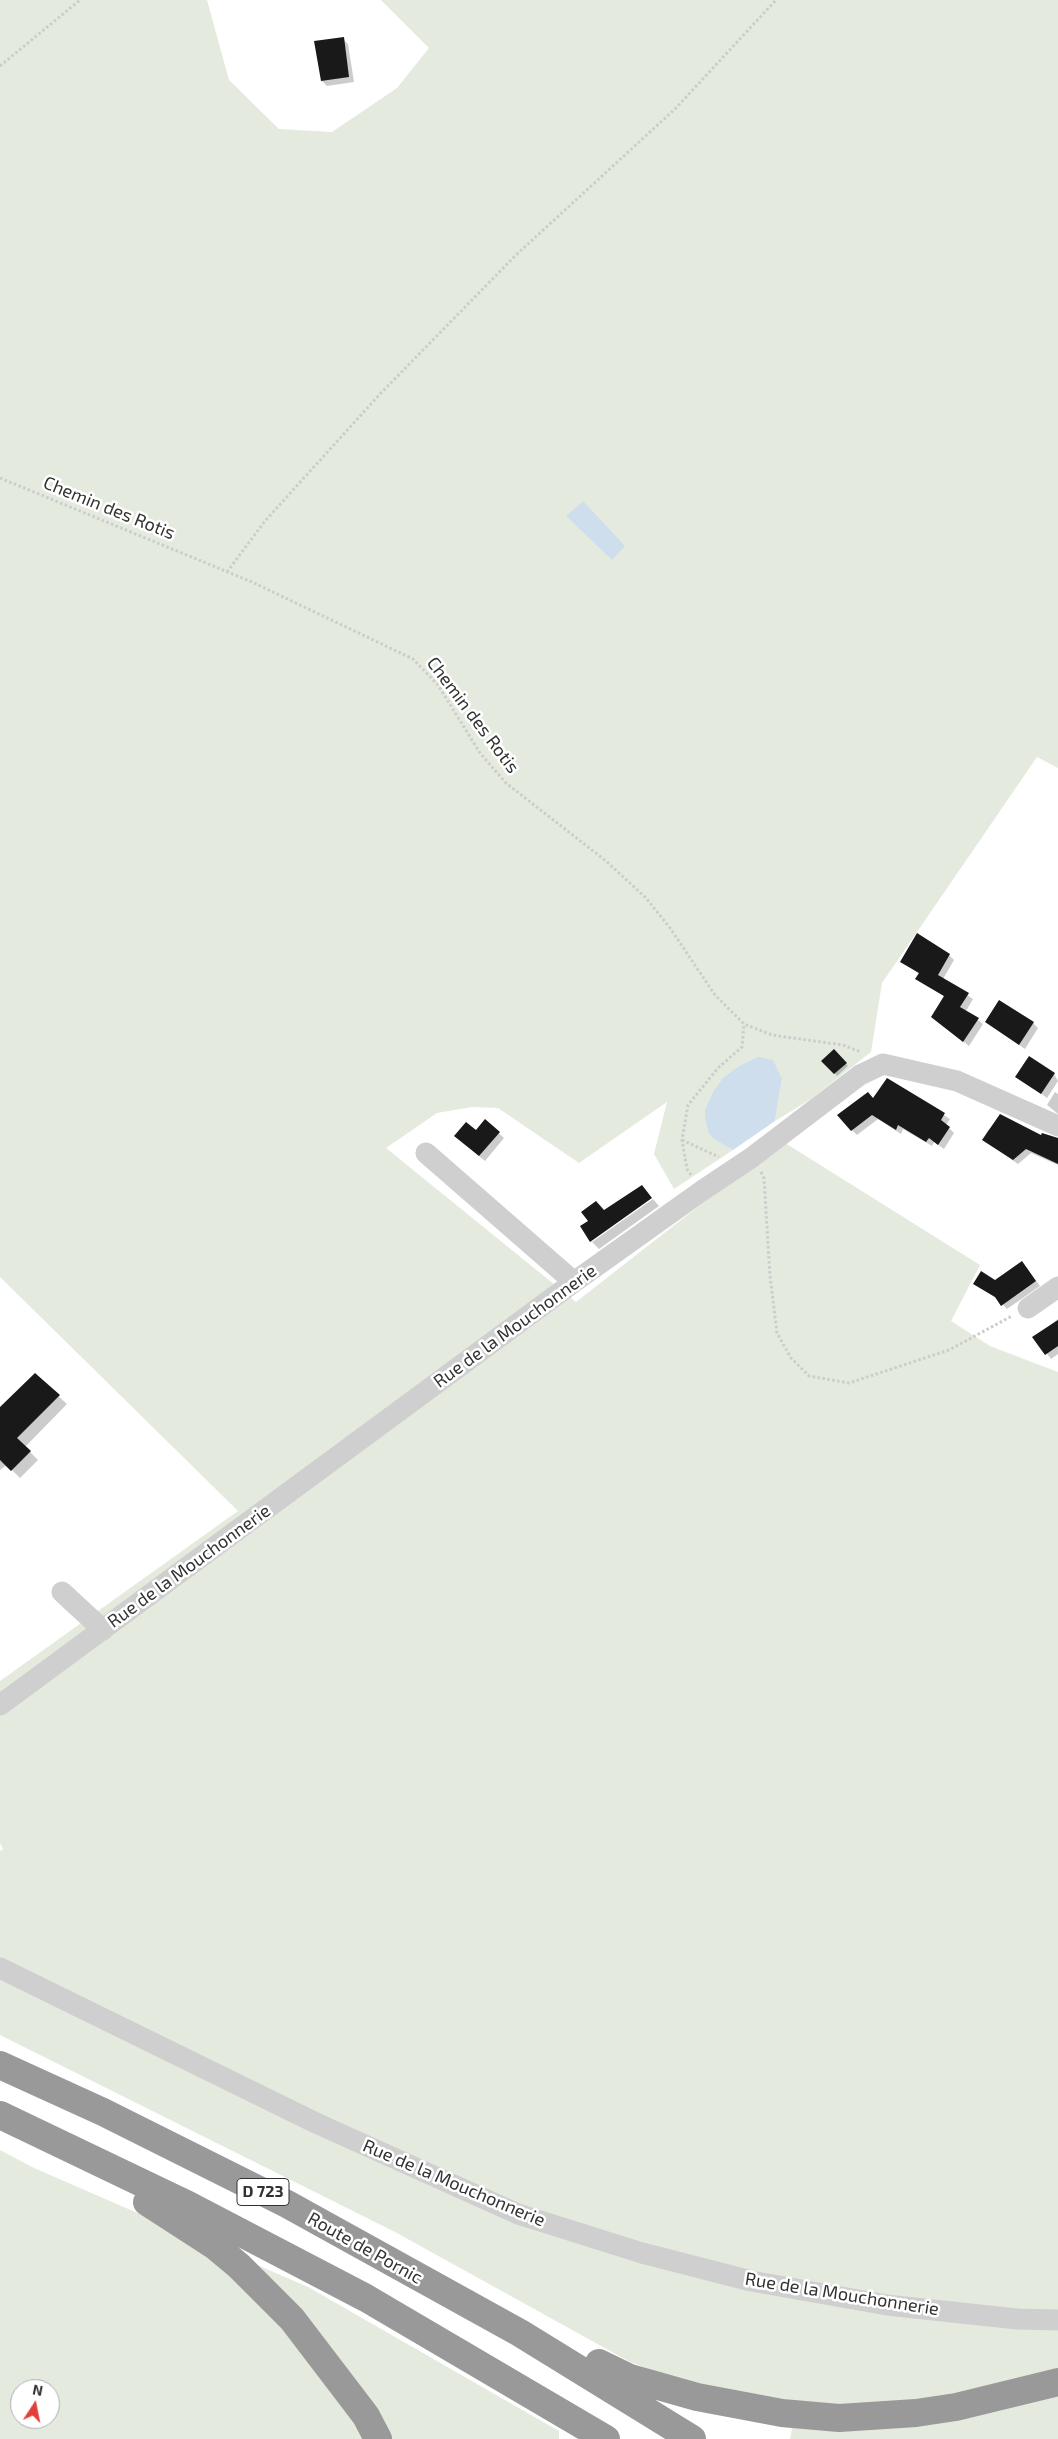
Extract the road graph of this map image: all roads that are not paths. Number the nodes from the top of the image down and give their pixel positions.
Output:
1 (1058, 1126) edge
2 (426, 1153) dead end
3 (574, 1282) junction
4 (1058, 1287) edge
5 (1028, 1308) road end
6 (62, 1592) dead end
7 (103, 1630) junction
8 (0, 1705) edge
9 (0, 1968) edge
10 (0, 2065) edge
11 (0, 2115) edge
12 (122, 2173) junction
13 (1058, 2320) edge
14 (520, 2333) junction
15 (1058, 2382) edge
16 (378, 2439) edge
17 (606, 2439) edge
18 (692, 2439) edge

1 - 3 street, Rue de la Mouchonnerie
2 - 3 street
3 - 7 street, Rue de la Mouchonnerie
4 - 5 street
6 - 7 street
7 - 8 street, Rue de la Mouchonnerie
9 - 13 street, Rue de la Mouchonnerie
10 - 14 highway, Route de Pornic / D 723
11 - 12 highway, D 723
12 - 16 highway
12 - 17 highway, D 723
14 - 15 highway
14 - 18 highway, Route de Pornic / D 723

